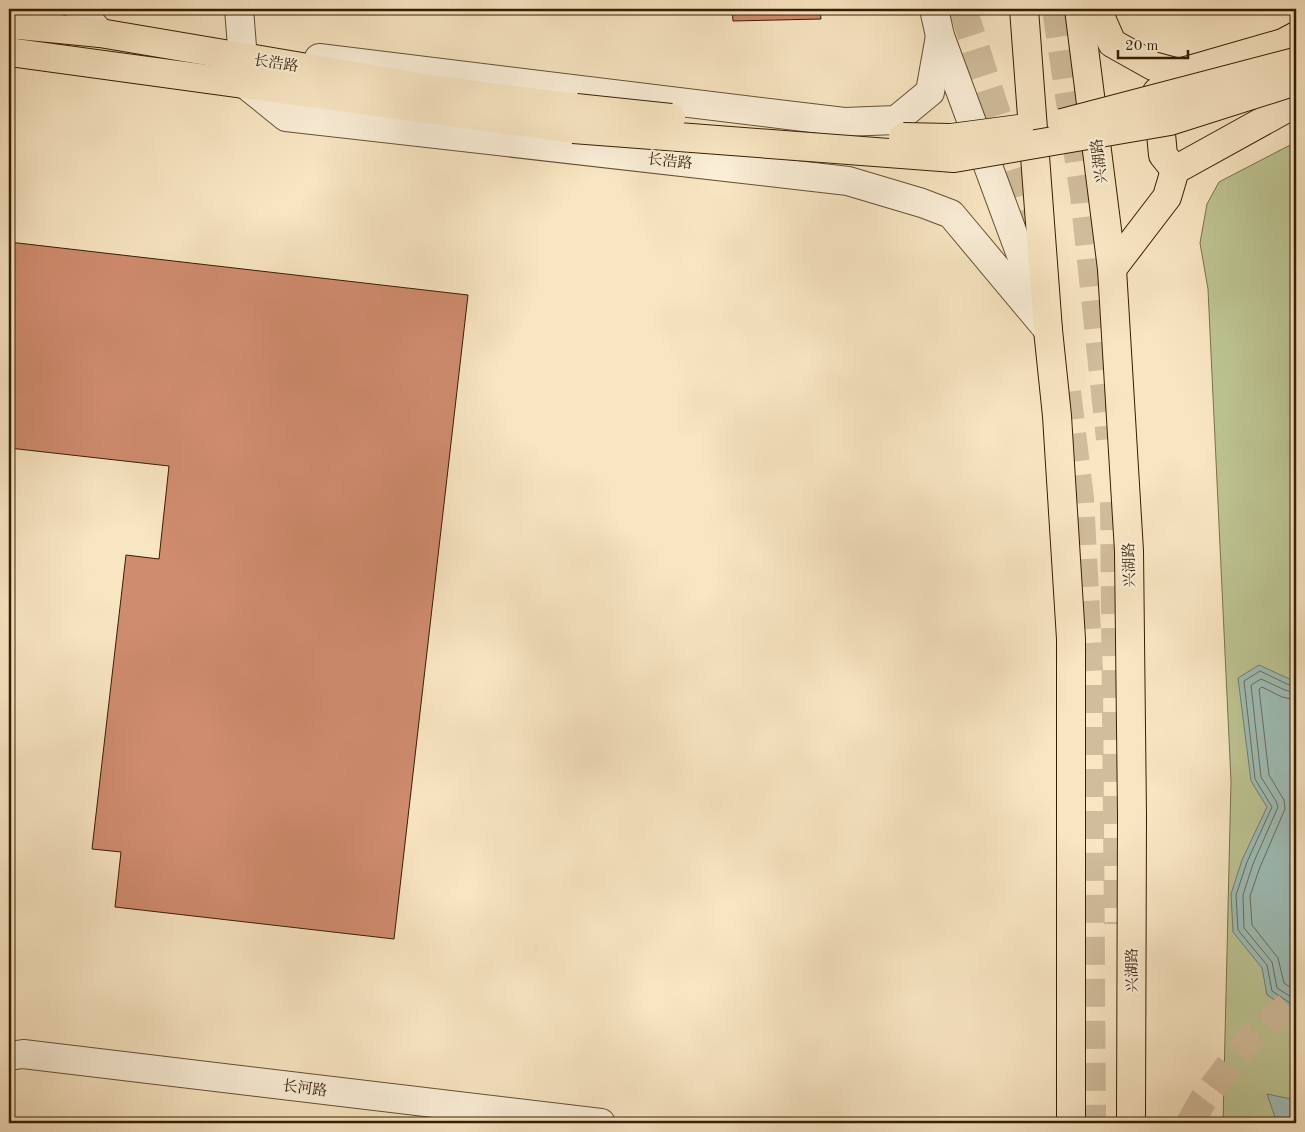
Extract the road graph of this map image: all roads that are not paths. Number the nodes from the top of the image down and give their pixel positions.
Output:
1 (79, 9) edge
2 (239, 9) edge
3 (934, 9) edge
4 (1024, 9) edge
5 (1079, 9) edge
6 (1098, 9) edge
7 (9, 24) edge
8 (100, 34) junction
9 (940, 36) junction
10 (9, 52) edge
11 (243, 58) junction
12 (1296, 61) edge
13 (1179, 73) junction
14 (245, 84) junction
15 (1296, 104) edge
16 (575, 119) junction
17 (1175, 170) junction
18 (1112, 269) junction
19 (1048, 330) junction
20 (9, 1056) edge
21 (601, 1123) edge
22 (1070, 1123) edge
23 (1131, 1123) edge

1 - 8 street
2 - 11 street
3 - 9 street
4 - 19 main road
5 - 18 main road, 兴湖路
6 - 13 main road
7 - 8 main road, 长浩路
8 - 11 main road, 长浩路
9 - 11 street, 长浩路
9 - 19 street
10 - 14 main road, 长浩路
11 - 14 street
11 - 16 main road, 长浩路
12 - 13 main road
12 - 16 main road, bridge
13 - 17 main road
14 - 16 main road, 长浩路
14 - 19 street, 长浩路
15 - 17 main road
17 - 18 main road
18 - 23 main road, 兴湖路
19 - 22 main road
20 - 21 street, 长河路

